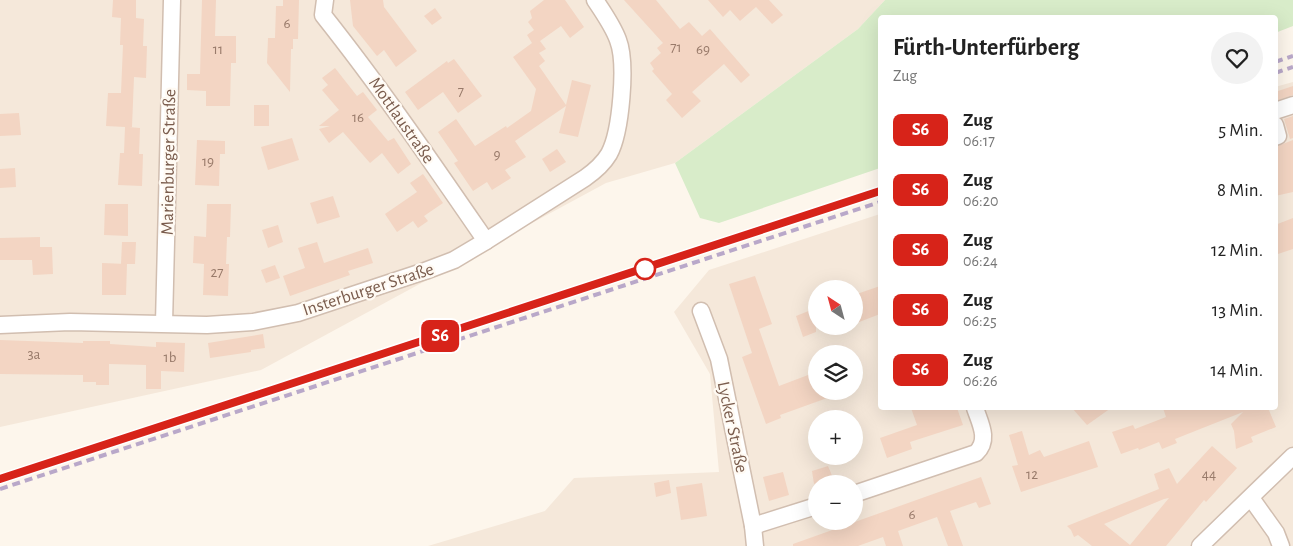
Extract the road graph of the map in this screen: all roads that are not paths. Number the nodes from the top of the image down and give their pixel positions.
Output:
1 (172, 0) edge
2 (325, 0) edge
3 (594, 0) edge
4 (1293, 105) edge
5 (1278, 110) edge
6 (486, 242) junction
7 (701, 311) dead end
8 (164, 323) junction
9 (0, 325) edge
10 (977, 410) edge
11 (1293, 456) edge
12 (863, 491) edge
13 (1251, 498) junction
14 (808, 509) edge
15 (753, 526) junction
16 (755, 546) edge
17 (1200, 546) edge
18 (1281, 546) edge

1 - 8 street, Marienburger Straße
2 - 6 street, Mottlaustraße
3 - 6 street, Insterburger Straße
4 - 5 street
6 - 8 street, Insterburger Straße
7 - 15 street, Lycker Straße
8 - 9 street, Insterburger Straße
10 - 12 street
11 - 13 street
13 - 17 street
13 - 18 street
14 - 15 street
15 - 16 street, Lycker Straße

